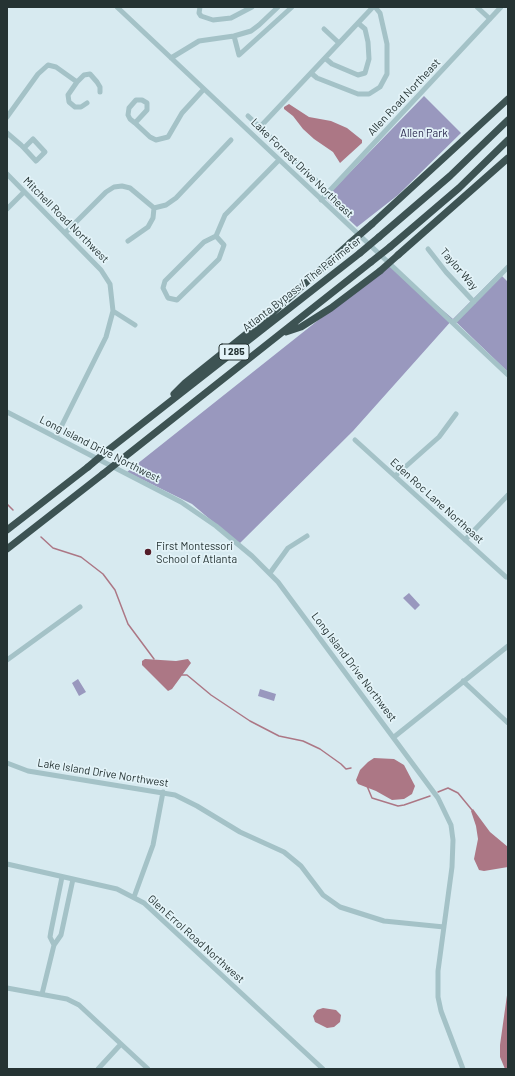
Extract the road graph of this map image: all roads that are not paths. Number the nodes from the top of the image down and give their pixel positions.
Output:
1 (117, 7) edge
2 (200, 7) edge
3 (252, 7) edge
4 (278, 7) edge
5 (292, 7) edge
6 (374, 7) edge
7 (477, 7) edge
8 (501, 7) edge
9 (490, 19) junction
10 (358, 22) junction
11 (324, 29) dead end
12 (234, 36) junction
13 (339, 43) junction
14 (171, 58) junction
15 (325, 58) junction
16 (311, 73) junction
17 (77, 82) junction
18 (204, 89) junction
19 (100, 92) dead end
20 (508, 99) edge
21 (87, 103) dead end
22 (248, 116) dead end
23 (7, 117) edge
24 (508, 120) edge
25 (135, 124) junction
26 (260, 127) junction
27 (7, 133) edge
28 (231, 140) dead end
29 (508, 140) edge
30 (24, 148) dead end
31 (508, 158) edge
32 (279, 160) junction
33 (7, 174) edge
34 (320, 184) dead end
35 (24, 192) junction
36 (321, 200) junction
37 (154, 208) junction
38 (7, 209) edge
39 (65, 233) junction
40 (216, 234) junction
41 (128, 241) dead end
42 (428, 249) dead end
43 (508, 267) edge
44 (474, 302) junction
45 (113, 311) junction
46 (453, 323) junction
47 (135, 325) dead end
48 (282, 333) junction
49 (508, 375) edge
50 (456, 414) dead end
51 (8, 415) edge
52 (153, 416) junction
53 (56, 437) junction
54 (355, 440) dead end
55 (395, 476) junction
56 (508, 496) edge
57 (7, 530) edge
58 (307, 536) dead end
59 (465, 540) junction
60 (7, 549) edge
61 (270, 573) junction
62 (506, 577) dead end
63 (80, 607) dead end
64 (508, 646) edge
65 (7, 660) edge
66 (463, 681) junction
67 (508, 723) edge
68 (394, 737) junction
69 (7, 763) edge
70 (163, 792) junction
71 (7, 864) edge
72 (62, 877) junction
73 (73, 879) junction
74 (134, 898) junction
75 (444, 927) junction
76 (54, 945) junction
77 (7, 988) edge
78 (42, 994) junction
79 (121, 1044) junction
80 (98, 1069) edge
81 (148, 1069) edge
82 (323, 1069) edge
83 (463, 1069) edge

1 - 14 street, Lake Forrest Drive Northeast
2 - 3 street
4 - 12 street
5 - 12 street
6 - 10 street
6 - 16 street
7 - 9 street
8 - 9 street, Allen Road Northeast
9 - 36 street, Allen Road Northeast
10 - 13 street
10 - 15 street
11 - 13 street
12 - 14 street
13 - 15 street
14 - 18 street, Lake Forrest Drive Northeast
15 - 16 street
16 - 26 street
17 - 19 street
17 - 21 street
17 - 23 street
18 - 25 street
18 - 32 street, Lake Forrest Drive Northeast
20 - 52 highway, bridge
22 - 26 street
24 - 52 highway, Atlanta Bypass / The Perimeter / I 285, bridge
25 - 25 street
26 - 34 street
27 - 30 street
28 - 37 street
29 - 48 highway, I 285, bridge
31 - 48 highway, bridge
32 - 36 street, Lake Forrest Drive Northeast
32 - 40 street
33 - 35 street, Mitchell Road Northwest
35 - 38 street
35 - 39 street, Mitchell Road Northwest
36 - 46 street, Lake Forrest Drive Northeast
37 - 39 street
37 - 41 street
39 - 45 street, Mitchell Road Northwest
40 - 40 street
42 - 44 street, Taylor Way
43 - 44 street
44 - 46 street
45 - 47 street
45 - 53 street, Mitchell Road Northwest
46 - 49 street, Lake Forrest Drive Northeast
48 - 60 highway, I 285, bridge
50 - 55 street
51 - 53 street, Long Island Drive Northwest
52 - 57 highway, Atlanta Bypass / The Perimeter / I 285, bridge
53 - 61 street, Long Island Drive Northwest
54 - 55 street, Eden Roc Lane Northeast
55 - 59 street, Eden Roc Lane Northeast
56 - 59 street
58 - 61 street
59 - 62 street, Eden Roc Lane Northeast
61 - 68 street, Long Island Drive Northwest
63 - 65 street
64 - 66 street
66 - 67 street
66 - 68 street
68 - 75 street, Long Island Drive Northwest
69 - 70 street, Lake Island Drive Northwest
70 - 74 street
70 - 75 street, Lake Island Drive Northwest
71 - 72 street, Glen Errol Road Northwest
72 - 73 street, Glen Errol Road Northwest
72 - 76 street
73 - 74 street, Glen Errol Road Northwest
73 - 76 street
74 - 82 street, Glen Errol Road Northwest
75 - 83 street, Long Island Drive Northwest
76 - 78 street
77 - 78 street
78 - 79 street
79 - 80 street
79 - 81 street

